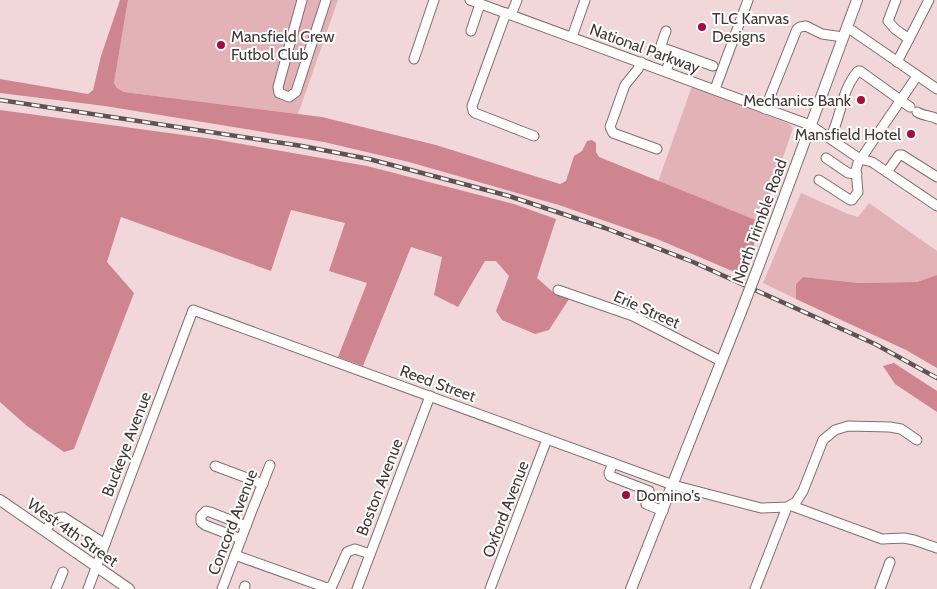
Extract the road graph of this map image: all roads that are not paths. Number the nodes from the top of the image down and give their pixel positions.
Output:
1 (302, 0) edge
2 (326, 0) edge
3 (434, 0) edge
4 (470, 0) edge
5 (517, 0) edge
6 (585, 0) edge
7 (748, 0) edge
8 (896, 0) edge
9 (929, 0) edge
10 (854, 1) edge
11 (480, 4) junction
12 (509, 14) junction
13 (471, 31) dead end
14 (666, 32) dead end
15 (845, 32) junction
16 (572, 37) junction
17 (909, 40) junction
18 (673, 52) junction
19 (414, 58) dead end
20 (641, 62) junction
21 (897, 62) junction
22 (713, 66) dead end
23 (666, 72) junction
24 (917, 76) junction
25 (715, 89) junction
26 (937, 89) edge
27 (901, 100) junction
28 (765, 109) junction
29 (937, 119) edge
30 (810, 125) junction
31 (534, 136) dead end
32 (830, 138) junction
33 (656, 149) dead end
34 (826, 158) dead end
35 (860, 159) junction
36 (887, 172) junction
37 (857, 174) junction
38 (937, 178) edge
39 (819, 180) dead end
40 (937, 206) edge
41 (558, 290) dead end
42 (193, 310) joint
43 (721, 361) junction
44 (430, 396) junction
45 (547, 439) junction
46 (917, 440) dead end
47 (613, 463) junction
48 (215, 466) dead end
49 (270, 466) dead end
50 (263, 484) junction
51 (673, 485) junction
52 (0, 500) edge
53 (789, 507) junction
54 (663, 511) junction
55 (246, 526) junction
56 (45, 531) junction
57 (241, 539) junction
58 (104, 544) junction
59 (937, 548) edge
60 (370, 554) junction
61 (235, 555) junction
62 (890, 562) dead end
63 (96, 567) junction
64 (63, 572) dead end
65 (56, 589) edge
66 (88, 589) edge
67 (129, 589) edge
68 (222, 589) edge
69 (357, 589) edge
70 (490, 589) edge
71 (631, 589) edge
72 (755, 589) edge
73 (880, 589) edge

1 - 2 street
3 - 19 street
4 - 11 street, National Parkway
5 - 12 street
6 - 16 street
7 - 25 street
8 - 17 street
9 - 17 street
10 - 15 main road, North Trimble Road
11 - 12 street, National Parkway
11 - 13 street
12 - 16 street, National Parkway
12 - 31 street
14 - 18 street
15 - 21 street
15 - 28 street
15 - 30 main road, North Trimble Road
16 - 20 street, National Parkway
17 - 21 street
18 - 22 street
18 - 23 street
20 - 23 street, National Parkway
20 - 33 street
21 - 24 street
23 - 25 street, National Parkway
24 - 26 street
24 - 27 street
25 - 28 street, National Parkway
27 - 29 street
27 - 32 street
27 - 35 street
28 - 30 street, National Parkway
30 - 32 street, National Parkway
30 - 43 main road, North Trimble Road, bridge
32 - 35 street, National Parkway
34 - 37 street
35 - 36 street, National Parkway
35 - 37 street
36 - 38 street
36 - 40 street, National Parkway
37 - 39 street
41 - 43 street, Erie Street
42 - 44 street, Reed Street
42 - 58 street, Buckeye Avenue
43 - 51 main road, North Trimble Road
44 - 45 street, Reed Street
44 - 60 street, Boston Avenue
45 - 47 street, Reed Street
45 - 70 street, Oxford Avenue
46 - 53 street
47 - 51 street, Reed Street
47 - 54 street
48 - 50 street
49 - 50 street, Concord Avenue
50 - 55 street, Concord Avenue
51 - 53 street, Reed Street
51 - 54 main road, North Trimble Road
52 - 56 main road, West 4th Street
53 - 59 street
53 - 72 street
54 - 71 main road, North Trimble Road
55 - 57 street, Concord Avenue
55 - 57 street
56 - 58 street
56 - 63 main road, West 4th Street
57 - 61 street, Concord Avenue
58 - 63 street, Buckeye Avenue
60 - 61 street
60 - 69 street, Boston Avenue
61 - 68 street, Concord Avenue
62 - 73 street
63 - 66 street, Buckeye Avenue
63 - 67 main road, West 4th Street
64 - 65 street

